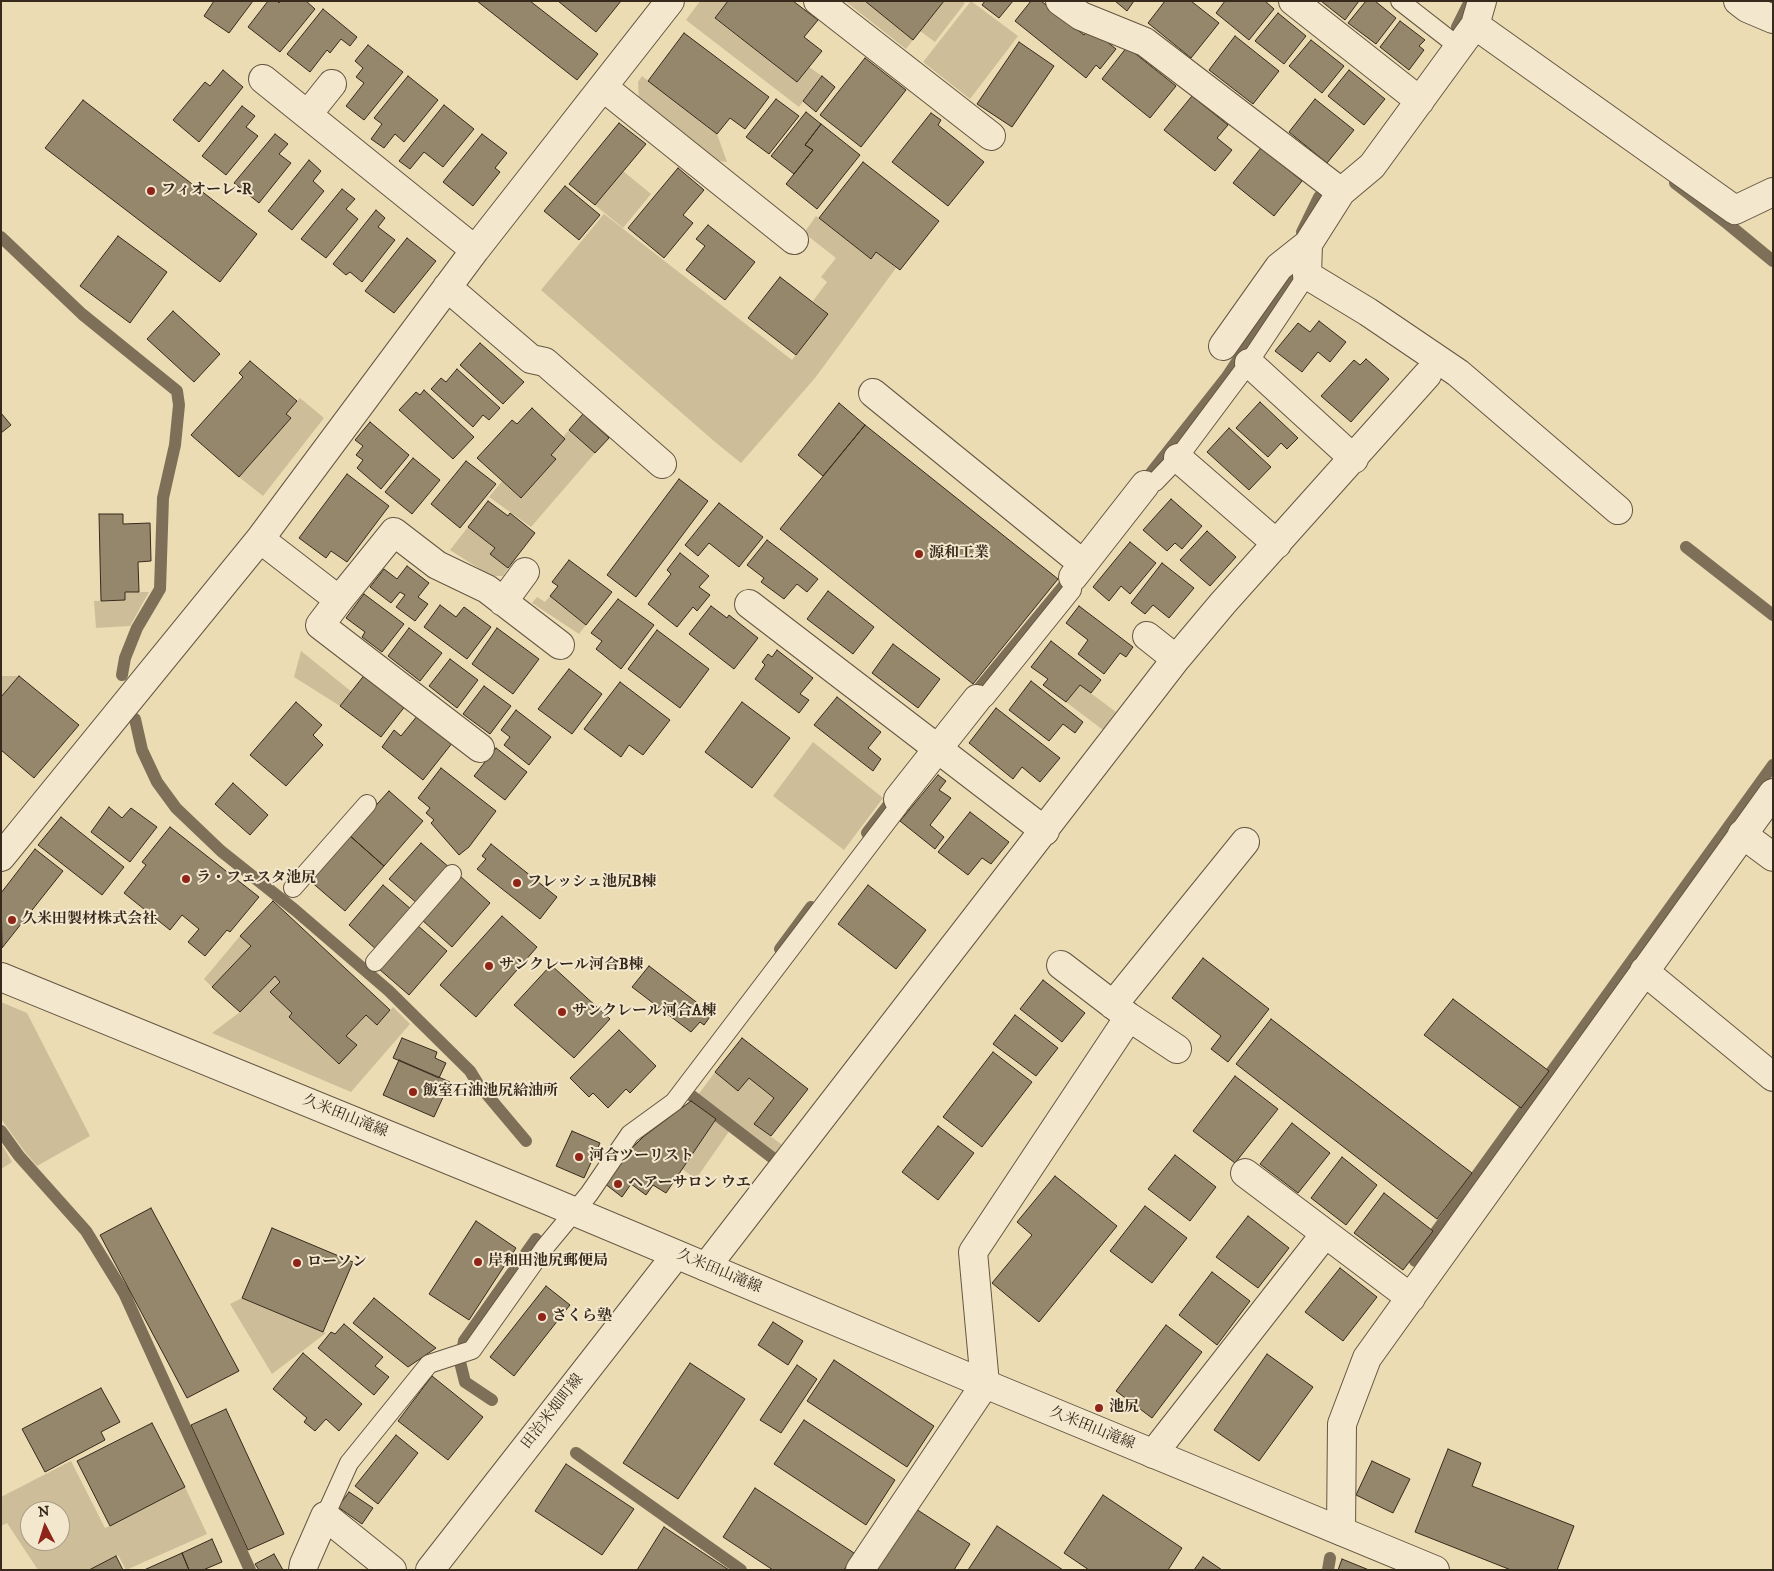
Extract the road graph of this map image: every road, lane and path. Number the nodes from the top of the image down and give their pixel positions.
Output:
1 (670, 1) edge
2 (818, 1) edge
3 (1060, 1) edge
4 (1293, 1) edge
5 (1400, 1) edge
6 (1738, 1) edge
7 (1479, 13) edge
8 (1773, 19) edge
9 (1459, 48) junction
10 (263, 78) dead end
11 (332, 84) dead end
12 (603, 87) junction
13 (1420, 101) junction
14 (308, 114) junction
15 (991, 136) dead end
16 (1341, 192) junction
17 (1773, 192) edge
18 (794, 240) dead end
19 (1308, 244) junction
20 (475, 250) junction
21 (1307, 275) junction
22 (447, 286) junction
23 (1223, 346) dead end
24 (1249, 363) junction
25 (1427, 375) dead end
26 (873, 393) dead end
27 (1178, 458) junction
28 (1354, 459) junction
29 (662, 464) dead end
30 (1145, 484) joint
31 (1618, 510) dead end
32 (260, 539) junction
33 (1277, 544) junction
34 (1078, 571) junction
35 (525, 572) dead end
36 (339, 600) junction
37 (503, 602) junction
38 (749, 604) dead end
39 (1147, 636) dead end
40 (560, 645) dead end
41 (1176, 659) junction
42 (977, 699) joint
43 (480, 748) dead end
44 (938, 748) junction
45 (1773, 793) edge
46 (898, 799) joint
47 (367, 804) dead end
48 (1045, 831) junction
49 (1742, 834) junction
50 (1245, 842) dead end
51 (1, 857) edge
52 (1773, 857) edge
53 (452, 874) dead end
54 (292, 888) dead end
55 (375, 962) dead end
56 (1061, 965) dead end
57 (1644, 972) junction
58 (1, 977) edge
59 (1121, 1011) junction
60 (1177, 1049) dead end
61 (1773, 1077) edge
62 (1245, 1173) dead end
63 (574, 1212) junction
64 (1325, 1234) junction
65 (676, 1255) junction
66 (706, 1267) junction
67 (1410, 1298) junction
68 (986, 1384) junction
69 (1153, 1454) junction
70 (325, 1516) junction
71 (1341, 1531) junction
72 (304, 1570) edge
73 (392, 1570) edge
74 (430, 1570) edge
75 (860, 1570) edge
76 (1435, 1570) edge

1 - 12 street
2 - 15 street
3 - 16 street
4 - 13 street
5 - 9 lane
6 - 8 street
7 - 9 street
7 - 17 street
9 - 13 street
10 - 14 street
11 - 14 street
12 - 18 street
12 - 20 street
13 - 16 street
14 - 20 street
16 - 19 street
19 - 21 street
19 - 23 street
20 - 22 street
21 - 24 lane
21 - 31 street
22 - 29 street
22 - 32 street
24 - 27 lane
24 - 28 street
25 - 28 street
26 - 34 street
27 - 30 lane
27 - 33 street
28 - 33 street
30 - 34 street
32 - 36 street
32 - 51 street
33 - 41 street
34 - 42 lane
35 - 37 street
36 - 37 street
36 - 43 street
37 - 40 street
38 - 44 street
39 - 41 street
41 - 48 street
42 - 44 street
44 - 46 street
44 - 48 street
45 - 49 street
46 - 63 lane
47 - 54 lane
48 - 66 street
49 - 52 street
49 - 57 street
50 - 59 street
53 - 55 lane
56 - 59 street
57 - 61 street
57 - 67 street
58 - 63 street, 久米田山滝線
59 - 60 street
59 - 68 street
62 - 64 street
63 - 65 street, 久米田山滝線
63 - 70 lane
64 - 67 street
64 - 69 street
65 - 66 street, 久米田山滝線
65 - 74 street, 田治米畑町線
66 - 68 street, 久米田山滝線
67 - 71 street
68 - 69 street, 久米田山滝線
68 - 75 street
69 - 71 street, 久米田山滝線
70 - 72 street
70 - 73 street
71 - 76 street, 久米田山滝線

